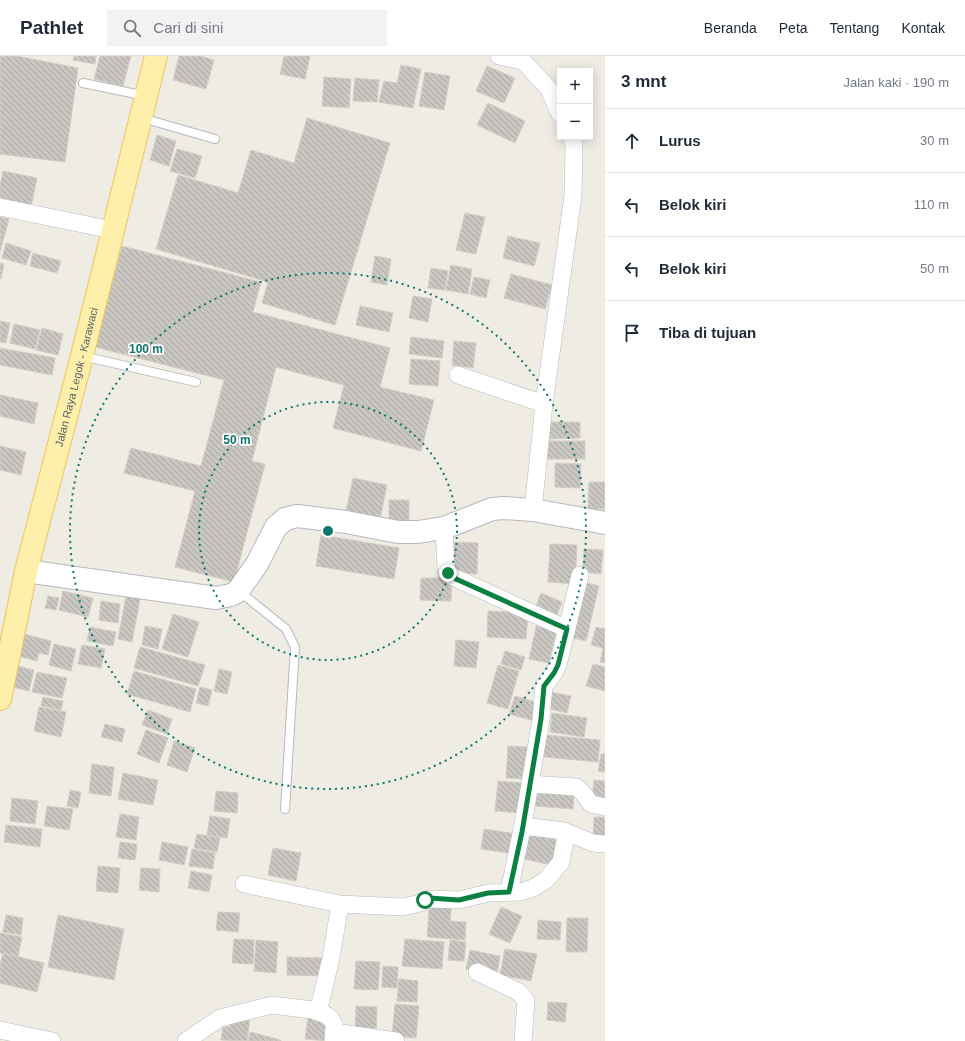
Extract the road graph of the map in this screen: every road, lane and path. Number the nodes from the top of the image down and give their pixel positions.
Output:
1 (156, 56) edge
2 (499, 56) edge
3 (83, 83) dead end
4 (146, 96) junction
5 (557, 107) edge
6 (141, 117) junction
7 (215, 139) dead end
8 (572, 140) edge
9 (0, 207) edge
10 (112, 230) junction
11 (82, 356) junction
12 (458, 375) dead end
13 (196, 382) dead end
14 (544, 404) junction
15 (533, 510) junction
16 (605, 523) edge
17 (444, 528) junction
18 (26, 571) junction
19 (580, 575) dead end
20 (238, 591) junction
21 (567, 629) junction
22 (0, 699) edge
23 (530, 784) junction
24 (605, 807) edge
25 (285, 809) dead end
26 (523, 826) junction
27 (564, 831) junction
28 (605, 844) edge
29 (244, 884) dead end
30 (509, 892) junction
31 (340, 904) junction
32 (477, 972) dead end
33 (318, 1012) junction
34 (0, 1030) edge
35 (333, 1036) edge
36 (52, 1041) edge
37 (186, 1041) edge
38 (396, 1041) edge
39 (523, 1041) edge

1 - 4 main road, Jalan Raya Legok - Karawaci
2 - 5 street
3 - 4 lane
4 - 6 main road, Jalan Raya Legok - Karawaci
6 - 7 lane
6 - 10 main road, Jalan Raya Legok - Karawaci
8 - 14 street
9 - 10 street
10 - 11 main road, Jalan Raya Legok - Karawaci
11 - 13 lane
11 - 18 main road, Jalan Raya Legok - Karawaci
12 - 14 street
14 - 15 street
15 - 16 street
15 - 17 street
17 - 20 street
17 - 21 street
18 - 20 street
18 - 22 main road, Jalan Raya Legok - Karawaci
19 - 21 street
20 - 25 lane
21 - 23 street
23 - 24 street
23 - 26 street
26 - 27 street
26 - 30 street
27 - 28 street
27 - 30 street
29 - 31 street
30 - 31 street
31 - 33 street
32 - 39 street
33 - 35 street
33 - 37 street
34 - 36 street
35 - 38 street

